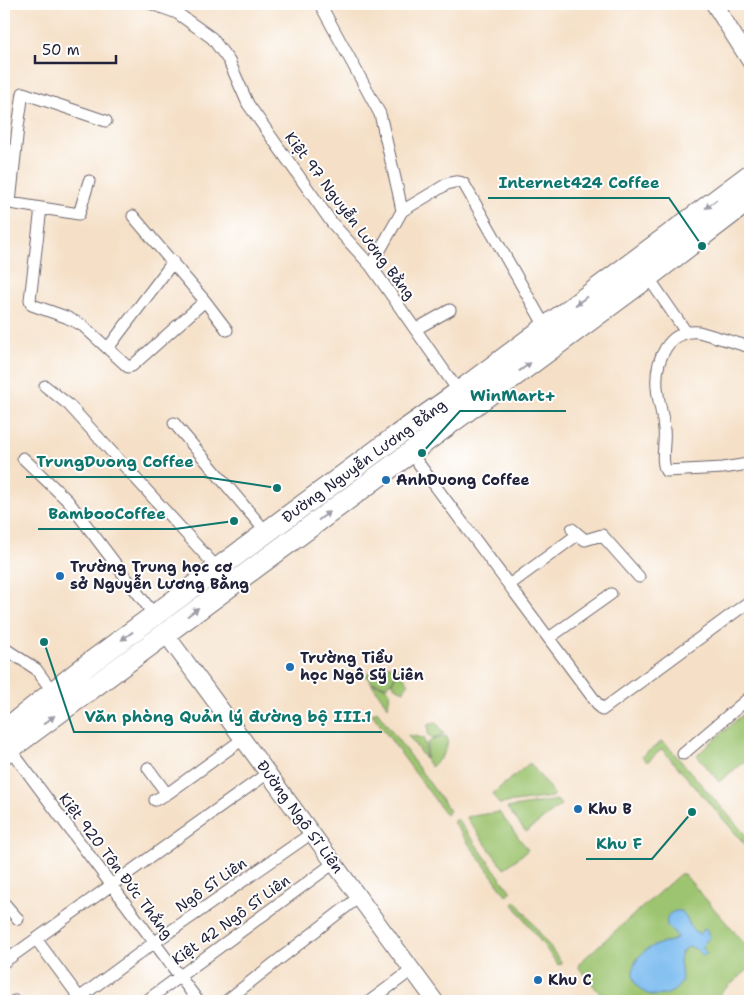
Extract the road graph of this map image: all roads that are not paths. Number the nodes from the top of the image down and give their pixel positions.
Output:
1 (152, 4) edge
2 (320, 4) edge
3 (714, 4) edge
4 (179, 9) edge
5 (750, 61) edge
6 (106, 121) dead end
7 (750, 175) edge
8 (89, 181) dead end
9 (750, 199) edge
10 (7, 204) edge
11 (41, 208) junction
12 (402, 211) junction
13 (133, 216) dead end
14 (173, 262) junction
15 (371, 266) junction
16 (648, 277) junction
17 (205, 301) junction
18 (450, 310) dead end
19 (546, 328) junction
20 (416, 329) junction
21 (227, 330) dead end
22 (686, 332) junction
23 (750, 347) edge
24 (108, 348) junction
25 (45, 386) dead end
26 (459, 392) junction
27 (174, 423) dead end
28 (410, 452) junction
29 (23, 458) dead end
30 (748, 464) dead end
31 (260, 546) junction
32 (218, 570) junction
33 (639, 577) dead end
34 (509, 585) junction
35 (611, 594) dead end
36 (750, 601) edge
37 (160, 624) junction
38 (549, 638) junction
39 (4, 648) edge
40 (53, 692) junction
41 (750, 697) edge
42 (243, 739) junction
43 (6, 744) edge
44 (684, 754) dead end
45 (148, 768) dead end
46 (268, 773) junction
47 (167, 794) junction
48 (155, 800) dead end
49 (312, 832) junction
50 (334, 863) junction
51 (113, 885) junction
52 (359, 897) junction
53 (4, 903) edge
54 (18, 920) dead end
55 (36, 939) junction
56 (155, 942) junction
57 (4, 962) edge
58 (412, 970) junction
59 (180, 977) junction
60 (80, 999) edge
61 (146, 1001) edge
62 (198, 1001) edge
63 (226, 1001) edge
64 (370, 1001) edge
65 (435, 1001) edge

1 - 4 street, Kiệt 97 Nguyễn Lương Bằng
2 - 12 street
3 - 5 street
4 - 15 street, Kiệt 97 Nguyễn Lương Bằng
6 - 10 street
7 -> 19 highway, Đường Nguyễn Lương Bằng
8 - 11 street
9 - 16 highway, Đường Nguyễn Lương Bằng
10 - 11 street
11 - 24 street
12 - 15 street
12 - 19 street
13 - 14 street
14 - 17 street
14 - 24 street
15 - 20 street, Kiệt 97 Nguyễn Lương Bằng
16 - 22 street
28 -> 16 highway, Đường Nguyễn Lương Bằng
17 - 21 street
17 - 24 street
18 - 20 street
19 - 26 highway, Đường Nguyễn Lương Bằng
20 - 26 street, Kiệt 97 Nguyễn Lương Bằng
22 - 23 street
22 - 30 street
25 - 32 street
26 - 31 highway, Đường Nguyễn Lương Bằng
27 - 31 street
31 -> 28 highway, Đường Nguyễn Lương Bằng
28 - 34 street
29 - 37 street
31 - 32 highway, Đường Nguyễn Lương Bằng
37 -> 31 highway, Đường Nguyễn Lương Bằng
32 - 37 highway, Đường Nguyễn Lương Bằng
33 - 34 street
34 - 38 street
35 - 38 street
36 - 38 street
37 -> 40 highway, Đường Nguyễn Lương Bằng
37 - 42 street, Đường Ngô Sĩ Liên
43 -> 37 highway, Đường Nguyễn Lương Bằng
39 - 40 street
40 - 43 highway, Đường Nguyễn Lương Bằng
41 - 44 street
42 - 46 street, Đường Ngô Sĩ Liên
42 - 47 street
43 - 51 street, Kiệt 920 Tôn Đức Thắng
45 - 47 street
46 - 49 street, Đường Ngô Sĩ Liên
46 - 51 street
47 - 48 street
49 - 50 street, Đường Ngô Sĩ Liên
49 - 56 street, Ngô Sĩ Liên
50 - 52 street, Đường Ngô Sĩ Liên
50 - 59 street, Kiệt 42 Ngô Sĩ Liên
51 - 55 street
51 - 56 street, Kiệt 920 Tôn Đức Thắng
52 - 58 street, Đường Ngô Sĩ Liên
52 - 63 street
53 - 54 street
55 - 57 street
55 - 60 street
56 - 59 street, Kiệt 920 Tôn Đức Thắng
56 - 60 street, Ngô Sĩ Liên
58 - 64 street
58 - 65 street, Đường Ngô Sĩ Liên
59 - 61 street, Kiệt 42 Ngô Sĩ Liên
59 - 62 street, Kiệt 920 Tôn Đức Thắng

